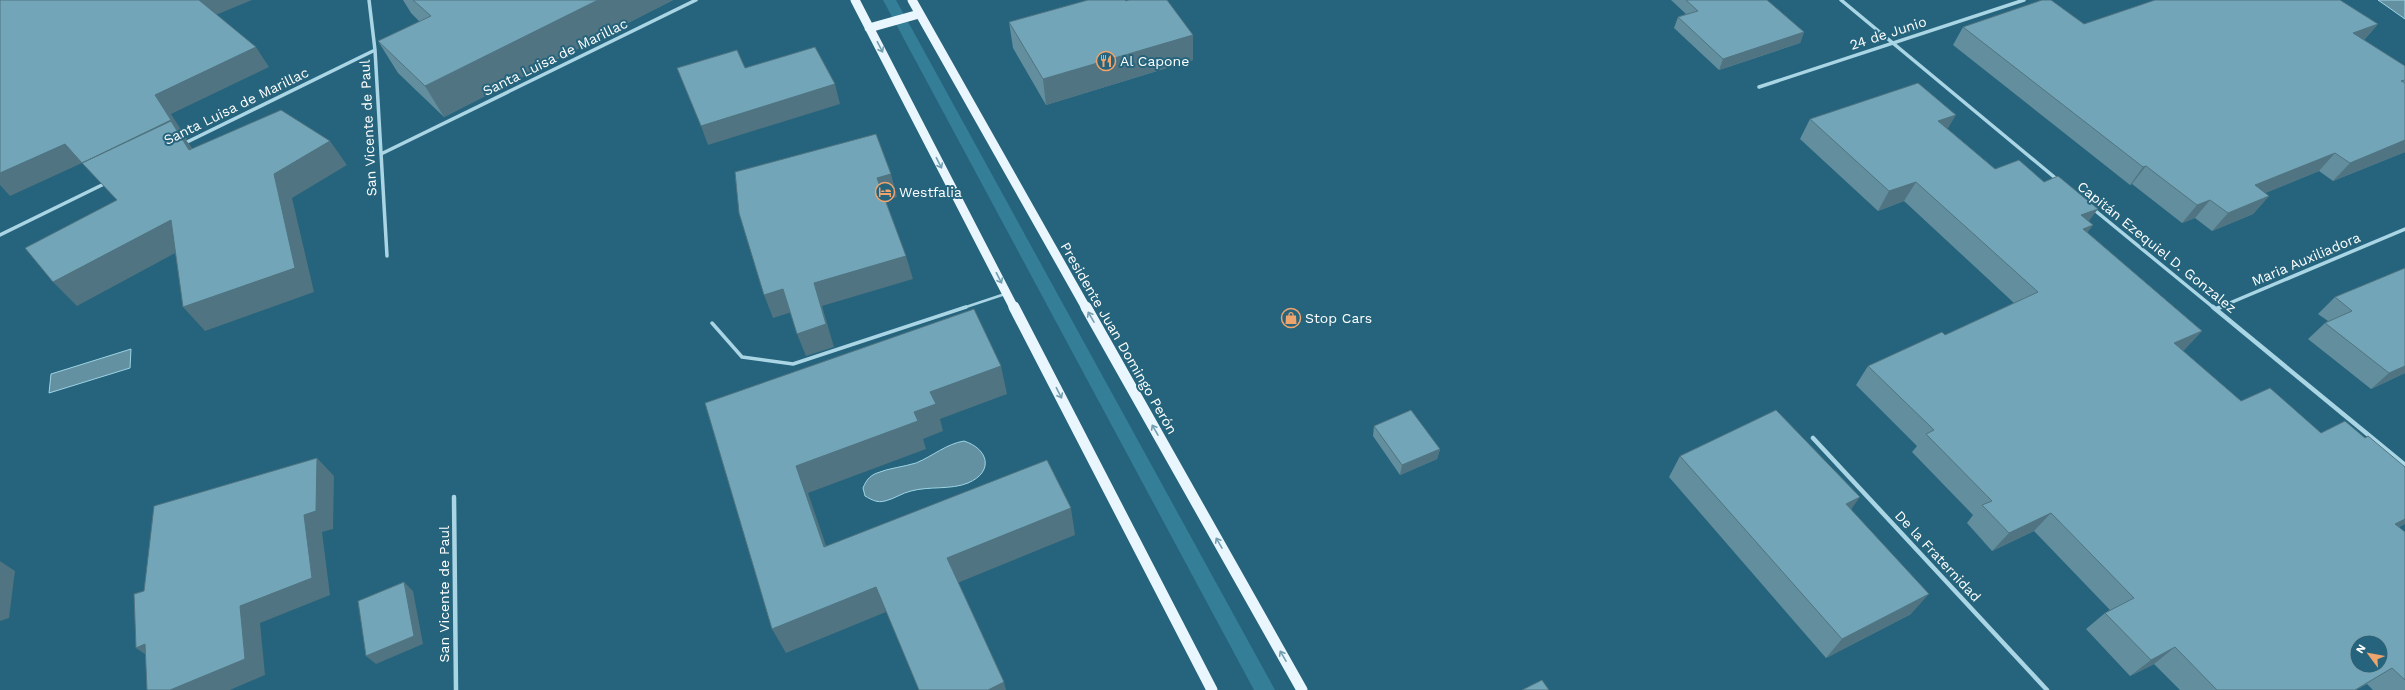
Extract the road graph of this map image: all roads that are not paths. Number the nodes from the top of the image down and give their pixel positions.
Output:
1 (369, 0) edge
2 (696, 0) edge
3 (855, 0) edge
4 (912, 0) edge
5 (1841, 0) edge
6 (2024, 0) edge
7 (920, 14) junction
8 (870, 28) junction
9 (1891, 44) junction
10 (375, 50) junction
11 (1759, 87) dead end
12 (177, 147) edge
13 (381, 154) junction
14 (113, 179) edge
15 (2063, 184) edge
16 (2087, 204) edge
17 (2405, 229) edge
18 (0, 235) edge
19 (387, 256) dead end
20 (1007, 293) junction
21 (2216, 309) junction
22 (712, 323) dead end
23 (1813, 438) dead end
24 (2405, 465) edge
25 (454, 497) dead end
26 (456, 690) edge
27 (1212, 690) edge
28 (1302, 690) edge
29 (2047, 690) edge

1 - 10 street, San Vicente de Paul
2 - 13 street, Santa Luisa de Marillac
3 - 8 main road
4 - 7 main road, Presidente Juan Domingo Perón
5 - 9 street, Capitán Ezequiel D. Gonzalez
6 - 9 street, 24 de Junio
7 - 8 main road
28 -> 7 main road, Presidente Juan Domingo Perón
8 -> 20 main road
9 - 11 street, 24 de Junio
9 - 15 street, Capitán Ezequiel D. Gonzalez
10 - 12 street, Santa Luisa de Marillac
10 - 13 street, San Vicente de Paul
13 - 19 street, San Vicente de Paul
14 - 18 street
16 - 21 street, Capitán Ezequiel D. Gonzalez
17 - 21 street, Maria Auxiliadora
20 - 22 lane
20 -> 27 main road
21 - 24 street, Capitán Ezequiel D. Gonzalez
23 - 29 street, De la Fraternidad
25 - 26 street, San Vicente de Paul

